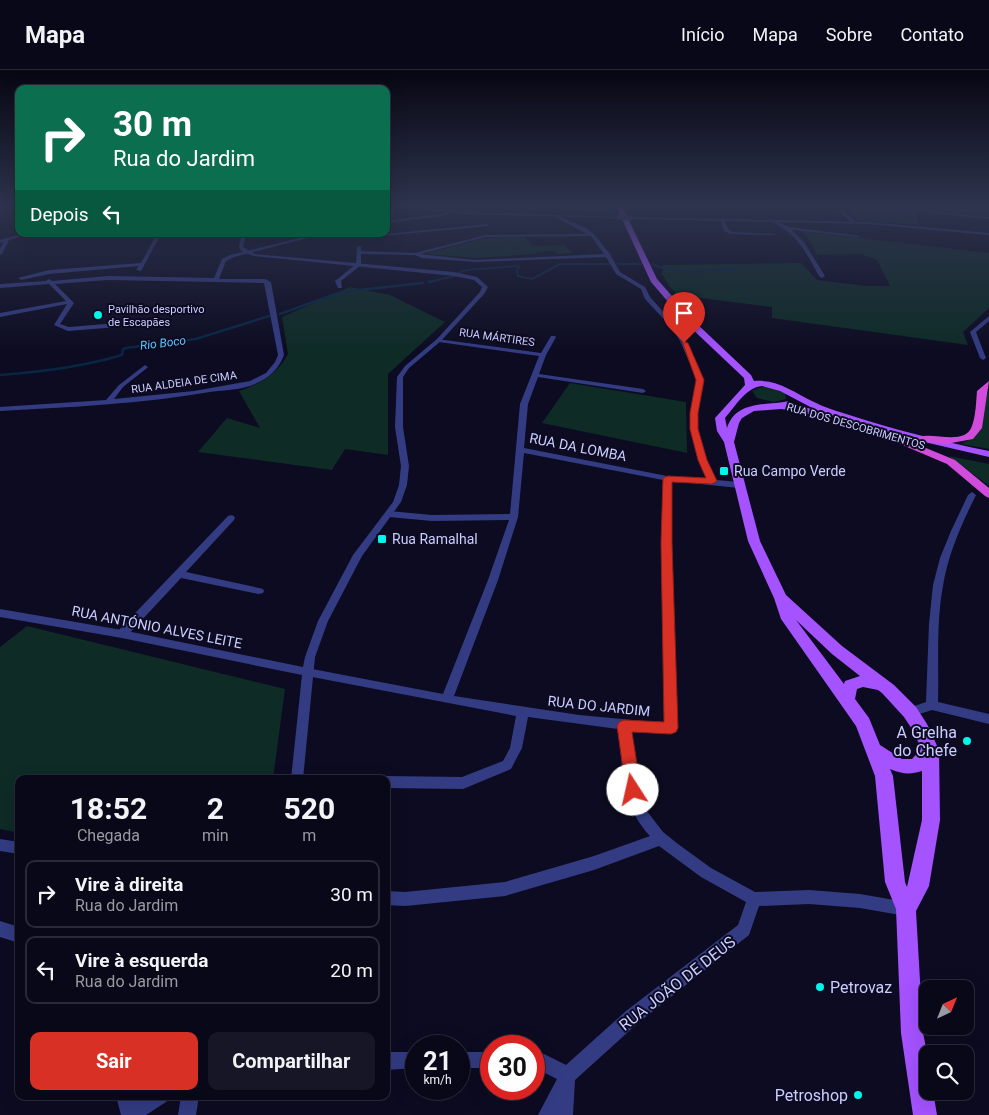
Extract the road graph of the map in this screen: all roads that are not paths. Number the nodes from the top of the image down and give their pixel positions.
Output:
1 (147, 255) edge
2 (239, 255) edge
3 (264, 255) edge
4 (358, 255) edge
5 (416, 255) edge
6 (608, 255) joint
7 (642, 255) edge
8 (810, 255) edge
9 (142, 264) junction
10 (358, 265) junction
11 (822, 276) dead end
12 (134, 278) junction
13 (216, 280) junction
14 (49, 281) junction
15 (0, 282) edge
16 (0, 286) edge
17 (340, 287) dead end
18 (70, 302) junction
19 (676, 306) junction
20 (0, 315) edge
21 (989, 318) edge
22 (118, 325) dead end
23 (553, 337) dead end
24 (439, 340) junction
25 (543, 355) junction
26 (983, 358) dead end
27 (145, 367) dead end
28 (535, 375) junction
29 (774, 384) junction
30 (989, 384) edge
31 (747, 389) junction
32 (643, 391) dead end
33 (792, 393) junction
34 (108, 402) junction
35 (777, 406) junction
36 (0, 409) edge
37 (921, 439) junction
38 (729, 442) junction
39 (904, 442) junction
40 (521, 450) junction
41 (989, 454) edge
42 (989, 459) edge
43 (668, 478) junction
44 (712, 481) junction
45 (739, 485) junction
46 (989, 494) edge
47 (972, 496) dead end
48 (389, 514) junction
49 (514, 517) junction
50 (231, 518) dead end
51 (179, 574) junction
52 (259, 591) dead end
53 (781, 598) junction
54 (0, 613) edge
55 (122, 634) junction
56 (308, 672) junction
57 (888, 688) junction
58 (447, 698) junction
59 (847, 699) junction
60 (932, 705) junction
61 (523, 712) junction
62 (910, 712) junction
63 (989, 719) edge
64 (624, 726) junction
65 (875, 750) junction
66 (930, 750) junction
67 (297, 775) edge
68 (390, 782) edge
69 (660, 839) junction
70 (0, 845) edge
71 (15, 847) edge
72 (390, 898) edge
73 (754, 899) junction
74 (906, 910) junction
75 (0, 929) edge
76 (15, 934) edge
77 (405, 1060) edge
78 (390, 1061) edge
79 (545, 1064) edge
80 (568, 1075) junction
81 (127, 1100) edge
82 (154, 1100) edge
83 (189, 1100) edge
84 (130, 1115) edge
85 (187, 1115) edge
86 (547, 1115) edge
87 (564, 1115) edge
88 (925, 1115) edge

1 - 9 street
2 - 13 street
3 - 10 street
4 - 10 street
5 - 6 street
6 - 44 street
7 - 19 main road
8 - 11 street
9 - 12 street
9 - 15 street
10 - 17 street
10 - 24 street
12 - 13 street
12 - 14 street
13 - 34 street, RUA ALDEIA DE CIMA
14 - 16 street
14 - 18 street
18 - 20 street
18 - 22 street
19 - 29 main road
19 - 31 main road
21 - 26 street
23 - 25 street
24 - 25 street, RUA MÁRTIRES
24 - 48 street
25 - 28 street, RUA MÁRTIRES
27 - 34 street
28 - 32 street
28 - 40 street, RUA MÁRTIRES
29 - 31 main road
29 - 33 main road, RUA DOS DESCOBRIMENTOS
30 - 37 highway
31 - 35 main road
31 - 38 main road
33 - 35 main road
33 - 37 main road, RUA DOS DESCOBRIMENTOS
34 - 36 street, RUA ALDEIA DE CIMA
35 - 38 main road
35 - 39 main road, RUA DOS DESCOBRIMENTOS
37 - 41 main road, RUA DOS DESCOBRIMENTOS
38 - 45 main road
39 - 42 main road, RUA DOS DESCOBRIMENTOS
39 - 46 highway
40 - 43 street, RUA DA LOMBA
40 - 49 street, RUA DA LOMBA
43 - 44 street, RUA DA LOMBA
43 - 64 street, RUA DO JARDIM
44 - 45 street, RUA DA LOMBA
45 - 53 main road
47 - 60 street
48 - 49 street
48 - 56 street
49 - 58 street, RUA DA LOMBA
50 - 51 street
51 - 52 street
51 - 55 street
53 - 57 main road
53 - 59 main road
54 - 55 street, RUA ANTÓNIO ALVES LEITE
55 - 56 street, RUA ANTÓNIO ALVES LEITE
56 - 58 street, RUA DO JARDIM
56 - 67 street
57 - 59 main road
57 - 62 main road
58 - 61 street, RUA DO JARDIM
59 - 65 main road
60 - 62 street
60 - 63 street
61 - 64 street, RUA DO JARDIM
61 - 68 street
62 - 66 main road
64 - 69 street
65 - 66 main road
65 - 74 main road
66 - 74 main road
69 - 72 street
69 - 73 street
70 - 71 street
73 - 74 street
73 - 80 street, RUA JOÃO DE DEUS
74 - 88 main road
75 - 76 street
77 - 78 street
79 - 80 street
80 - 86 street
80 - 87 street
81 - 84 street
82 - 84 street
83 - 85 street

